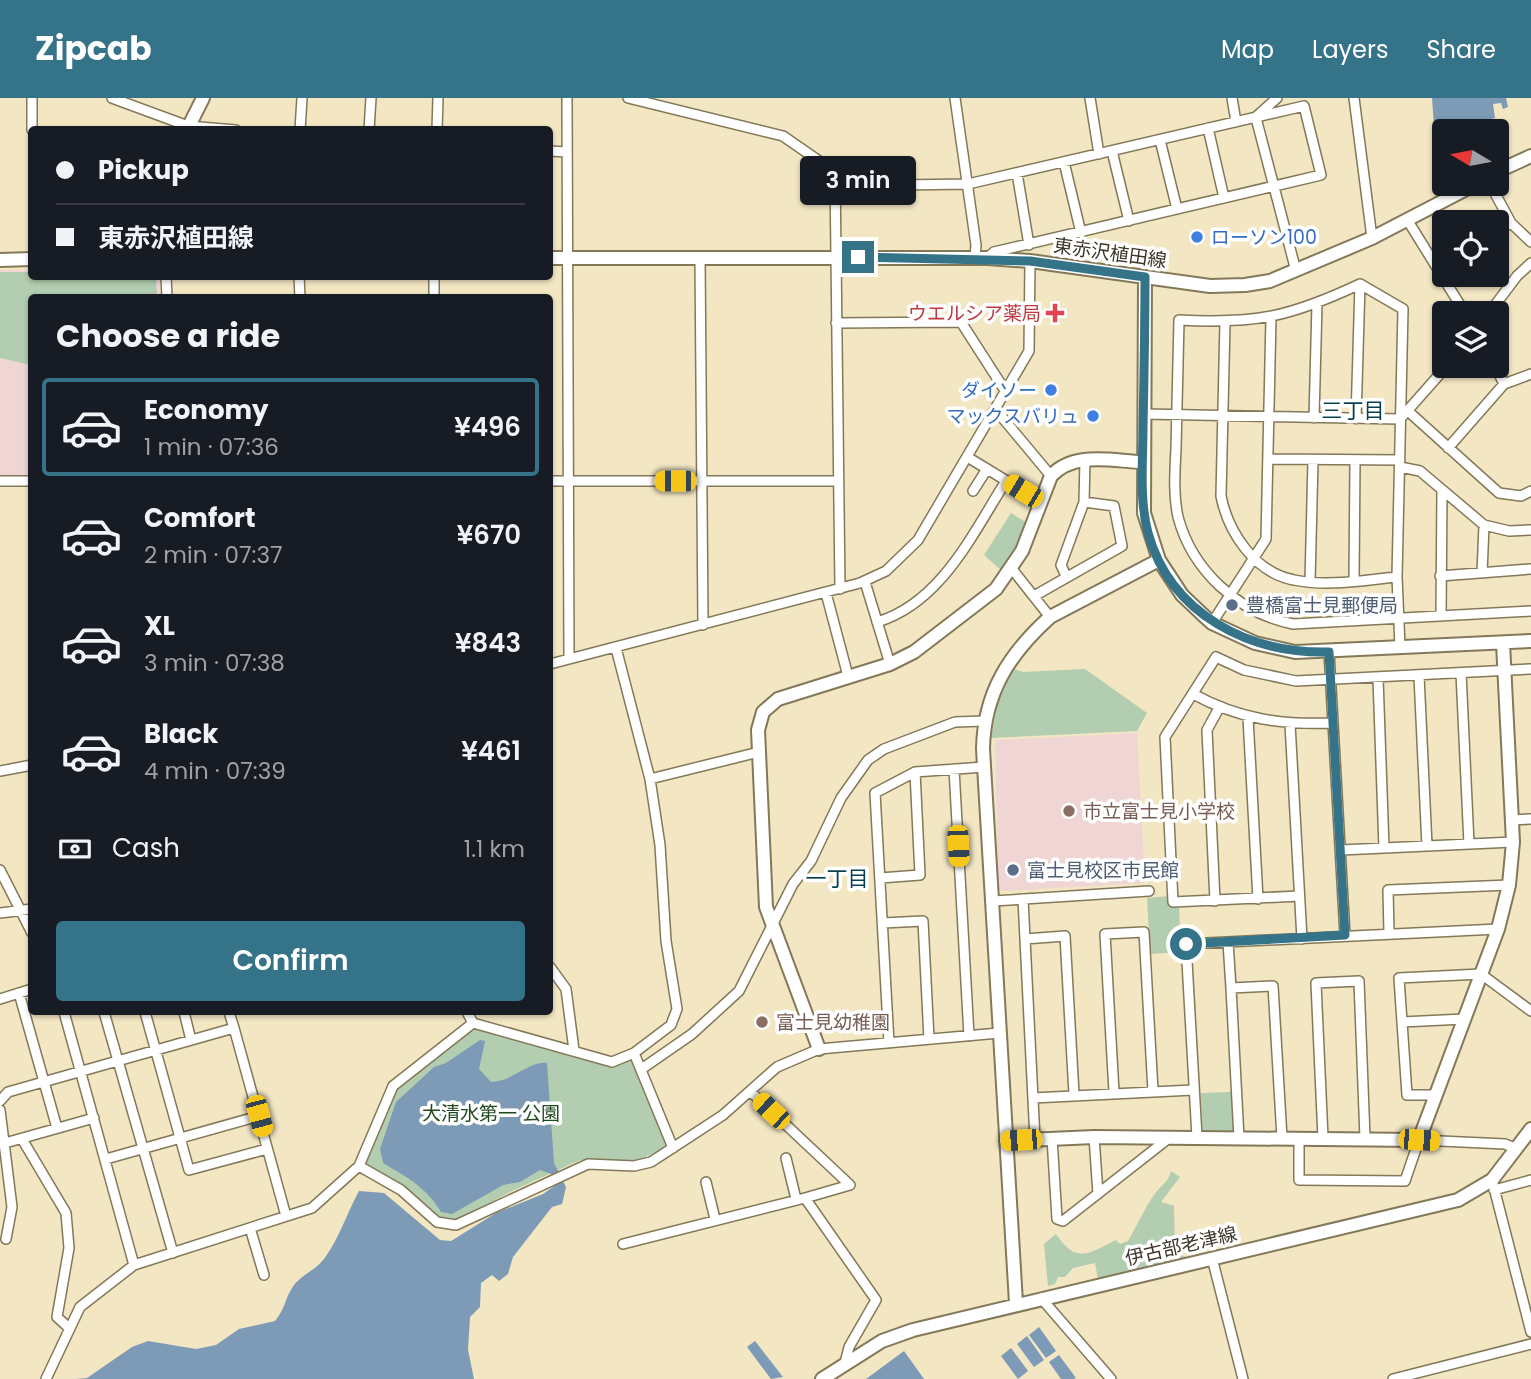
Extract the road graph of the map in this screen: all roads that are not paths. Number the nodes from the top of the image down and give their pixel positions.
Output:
1 (32, 98) edge
2 (112, 98) edge
3 (203, 98) edge
4 (302, 98) edge
5 (371, 98) edge
6 (438, 98) edge
7 (567, 98) edge
8 (628, 98) edge
9 (955, 98) edge
10 (1090, 98) edge
11 (1232, 98) edge
12 (1277, 98) edge
13 (1354, 98) edge
14 (1256, 118) junction
15 (1236, 122) junction
16 (32, 126) edge
17 (183, 126) edge
18 (189, 126) edge
19 (300, 126) edge
20 (369, 126) edge
21 (437, 126) edge
22 (1208, 128) junction
23 (1160, 140) junction
24 (553, 151) edge
25 (1112, 151) junction
26 (567, 152) junction
27 (1100, 154) junction
28 (1531, 156) edge
29 (1064, 162) junction
30 (1509, 167) edge
31 (1017, 173) junction
32 (968, 184) junction
33 (835, 186) junction
34 (1274, 187) junction
35 (1454, 196) edge
36 (1496, 196) edge
37 (1224, 198) junction
38 (1177, 209) junction
39 (1129, 221) junction
40 (1408, 221) junction
41 (1511, 223) joint
42 (1081, 233) junction
43 (1372, 238) junction
44 (1531, 242) edge
45 (1029, 245) junction
46 (700, 257) junction
47 (835, 257) junction
48 (553, 258) edge
49 (567, 258) junction
50 (981, 258) junction
51 (28, 259) edge
52 (0, 260) edge
53 (1432, 260) edge
54 (1030, 261) junction
55 (1531, 263) edge
56 (1296, 271) junction
57 (1145, 277) junction
58 (1360, 284) junction
59 (1498, 301) edge
60 (1317, 304) junction
61 (1271, 318) junction
62 (1225, 322) junction
63 (836, 323) junction
64 (1531, 374) edge
65 (1437, 378) edge
66 (1501, 378) edge
67 (1504, 384) junction
68 (1006, 392) junction
69 (996, 411) junction
70 (1409, 412) junction
71 (1144, 414) junction
72 (1176, 415) junction
73 (1223, 417) junction
74 (1269, 417) junction
75 (1314, 418) junction
76 (1356, 419) junction
77 (1400, 419) junction
78 (1448, 448) junction
79 (969, 458) junction
80 (1268, 459) junction
81 (1085, 460) junction
82 (1313, 460) junction
83 (1355, 460) junction
84 (1143, 462) junction
85 (1400, 463) junction
86 (987, 469) junction
87 (1051, 476) junction
88 (0, 481) edge
89 (28, 481) edge
90 (553, 481) edge
91 (567, 481) junction
92 (702, 481) junction
93 (838, 481) junction
94 (1006, 481) junction
95 (1442, 489) junction
96 (973, 491) dead end
97 (1531, 491) edge
98 (1040, 501) junction
99 (1084, 502) junction
100 (1484, 525) junction
101 (1531, 530) edge
102 (1255, 557) junction
103 (1159, 560) junction
104 (1012, 569) junction
105 (1531, 569) edge
106 (1482, 573) junction
107 (1066, 576) junction
108 (1440, 576) junction
109 (1396, 577) junction
110 (1354, 580) junction
111 (866, 582) junction
112 (1310, 582) junction
113 (840, 589) junction
114 (826, 593) junction
115 (1230, 594) junction
116 (1034, 596) junction
117 (1531, 611) edge
118 (1441, 616) junction
119 (1050, 617) junction
120 (1399, 619) junction
121 (877, 622) junction
122 (1212, 623) junction
123 (703, 625) junction
124 (1531, 641) edge
125 (1503, 643) junction
126 (1400, 647) junction
127 (616, 648) junction
128 (1329, 652) junction
129 (569, 659) junction
130 (553, 663) edge
131 (890, 664) junction
132 (1531, 669) edge
133 (1504, 670) junction
134 (1461, 673) junction
135 (848, 676) junction
136 (1419, 676) junction
137 (1378, 678) junction
138 (1331, 680) junction
139 (1193, 694) junction
140 (1219, 708) junction
141 (1248, 718) junction
142 (984, 721) junction
143 (1333, 723) junction
144 (1290, 724) junction
145 (759, 752) junction
146 (28, 766) edge
147 (984, 767) junction
148 (954, 769) junction
149 (0, 771) edge
150 (915, 772) junction
151 (650, 779) junction
152 (1531, 819) edge
153 (1512, 820) junction
154 (1513, 842) junction
155 (1469, 844) junction
156 (1427, 846) junction
157 (1384, 848) junction
158 (1341, 850) junction
159 (0, 870) edge
160 (880, 878) junction
161 (1509, 885) junction
162 (1149, 891) dead end
163 (1299, 896) junction
164 (1023, 898) junction
165 (1258, 899) junction
166 (993, 901) junction
167 (1215, 901) junction
168 (28, 909) edge
169 (21, 910) junction
170 (0, 913) edge
171 (883, 923) junction
172 (771, 924) junction
173 (28, 925) edge
174 (1497, 929) junction
175 (1389, 933) junction
176 (1345, 935) junction
177 (1025, 939) junction
178 (1302, 939) junction
179 (1228, 942) junction
180 (553, 971) edge
181 (1481, 974) junction
182 (1231, 988) junction
183 (28, 990) edge
184 (19, 993) junction
185 (0, 999) edge
186 (1531, 1011) edge
187 (65, 1015) edge
188 (105, 1015) edge
189 (146, 1015) edge
190 (185, 1015) edge
191 (230, 1015) edge
192 (469, 1015) edge
193 (1464, 1019) junction
194 (1402, 1022) junction
195 (473, 1023) junction
196 (234, 1028) junction
197 (999, 1033) junction
198 (969, 1036) junction
199 (929, 1039) junction
200 (191, 1040) junction
201 (889, 1043) junction
202 (819, 1049) junction
203 (574, 1050) junction
204 (155, 1051) junction
205 (634, 1053) junction
206 (118, 1060) junction
207 (643, 1068) junction
208 (81, 1070) junction
209 (44, 1082) junction
210 (1193, 1090) junction
211 (1153, 1091) junction
212 (751, 1092) junction
213 (1114, 1092) junction
214 (1074, 1094) junction
215 (1435, 1095) junction
216 (1033, 1098) junction
217 (0, 1101) edge
218 (0, 1110) edge
219 (259, 1116) junction
220 (94, 1118) junction
221 (57, 1128) junction
222 (1531, 1129) edge
223 (1094, 1137) junction
224 (1197, 1137) junction
225 (180, 1138) junction
226 (1052, 1138) junction
227 (1169, 1138) junction
228 (1239, 1138) junction
229 (1282, 1138) junction
230 (1299, 1138) junction
231 (1322, 1138) junction
232 (22, 1139) junction
233 (1035, 1139) junction
234 (1365, 1139) junction
235 (1419, 1140) junction
236 (1006, 1141) junction
237 (5, 1143) junction
238 (673, 1148) junction
239 (268, 1149) junction
240 (1517, 1149) junction
241 (143, 1150) junction
242 (786, 1158) dead end
243 (106, 1159) junction
244 (359, 1166) junction
245 (1531, 1180) edge
246 (706, 1182) dead end
247 (1493, 1185) junction
248 (1098, 1194) junction
249 (801, 1198) junction
250 (286, 1216) junction
251 (715, 1219) junction
252 (250, 1228) junction
253 (6, 1239) dead end
254 (623, 1244) dead end
255 (173, 1253) junction
256 (1212, 1258) junction
257 (134, 1265) junction
258 (264, 1275) dead end
259 (1041, 1298) junction
260 (1016, 1303) junction
261 (69, 1328) junction
262 (1531, 1332) edge
263 (1531, 1344) edge
264 (845, 1363) junction
265 (46, 1379) edge
266 (822, 1379) edge
267 (1111, 1379) edge
268 (1243, 1379) edge
269 (1394, 1379) edge

1 - 16 street
2 - 17 street
3 - 18 street
4 - 19 street
5 - 20 street
6 - 21 street
7 - 26 street
8 - 33 street
9 - 32 street
10 - 27 street
11 - 15 street
12 - 14 street
13 - 43 street
14 - 15 street
14 - 34 street
14 - 34 street
15 - 22 street
22 - 23 street
22 - 37 street
23 - 25 street
23 - 38 street
24 - 26 street
25 - 27 street
25 - 39 street
26 - 49 street
27 - 29 street
28 - 30 street
29 - 31 street
29 - 42 street
31 - 32 street
31 - 45 street
32 - 33 street
32 - 50 street
33 - 47 street
34 - 37 street
34 - 56 street
35 - 40 street, 東赤沢植田線
36 - 41 street
37 - 38 street
38 - 39 street
39 - 42 street
40 - 43 street, 東赤沢植田線
40 - 53 street
41 - 44 street
42 - 45 street
43 - 56 street, 東赤沢植田線
45 - 50 street
46 - 47 street, 東赤沢植田線
46 - 49 street, 東赤沢植田線
46 - 92 street
47 - 50 street, 東赤沢植田線
47 - 63 street
48 - 49 street, 東赤沢植田線
49 - 91 street
50 - 54 street, 東赤沢植田線
51 - 52 street
54 - 57 street, 東赤沢植田線
54 - 68 street
55 - 59 street
56 - 57 street, 東赤沢植田線
57 - 71 street
58 - 60 street
58 - 76 street
58 - 77 street
60 - 61 street
60 - 75 street
61 - 62 street
61 - 74 street
62 - 72 street
62 - 73 street
63 - 68 street
63 - 93 street
64 - 67 street
65 - 70 street
66 - 67 street
67 - 78 street
68 - 69 street
69 - 79 street
69 - 87 street
70 - 77 street
70 - 78 street
71 - 72 street
71 - 84 street
72 - 73 street
72 - 115 street
73 - 74 street
73 - 102 street
74 - 75 street
74 - 80 street
75 - 76 street
76 - 77 street
77 - 85 street
78 - 97 street
79 - 86 street
79 - 111 street
80 - 82 street
80 - 102 street
81 - 84 street
81 - 87 street
81 - 99 street
82 - 83 street
82 - 112 street
83 - 85 street
83 - 110 street
84 - 103 street
85 - 95 street
85 - 109 street
86 - 94 street
86 - 96 street
87 - 98 street
88 - 89 street
90 - 91 street
91 - 92 street
91 - 129 street
92 - 93 street
92 - 123 street
93 - 113 street
94 - 98 street
94 - 121 street
95 - 100 street
95 - 108 street
98 - 104 street
99 - 107 street
99 - 107 street
100 - 101 street
100 - 106 street
102 - 112 street
102 - 115 street
103 - 119 street
103 - 122 street
104 - 116 street
104 - 131 street
105 - 106 street
106 - 108 street
107 - 116 street
108 - 118 street
109 - 110 street
109 - 120 street
110 - 112 street
111 - 113 street
111 - 121 street
113 - 114 street
114 - 123 street
114 - 135 street
115 - 120 street
115 - 122 street
116 - 119 street
117 - 118 street
118 - 120 street
119 - 142 street
120 - 126 street
121 - 131 street
122 - 128 street
123 - 127 street
124 - 125 street
125 - 126 street
125 - 133 street
126 - 128 street
127 - 129 street
127 - 151 street
128 - 138 street
129 - 130 street
131 - 135 street
132 - 133 street
133 - 134 street
133 - 153 street
134 - 136 street
134 - 155 street
135 - 145 street
136 - 137 street
136 - 156 street
137 - 138 street
137 - 157 street
138 - 139 street
138 - 143 street
139 - 140 street
139 - 167 street
140 - 141 street
140 - 167 street
141 - 144 street
141 - 165 street
142 - 147 street
142 - 172 street
143 - 144 street
143 - 158 street
144 - 163 street
145 - 151 street
145 - 172 street
146 - 149 street
147 - 148 street
147 - 166 street
148 - 150 street
148 - 198 street
150 - 160 street
150 - 160 street
151 - 205 street
152 - 153 street
153 - 154 street
154 - 155 street
154 - 161 street
155 - 156 street
156 - 157 street
157 - 158 street
158 - 176 street
159 - 169 street
160 - 171 street
161 - 174 street
161 - 175 street
162 - 164 street
163 - 165 street
163 - 178 street
164 - 166 street
164 - 177 street
165 - 167 street
166 - 197 street
168 - 169 street
169 - 170 street
169 - 173 street
171 - 199 street
171 - 201 street
172 - 202 street
172 - 207 street
174 - 175 street
174 - 181 street
175 - 176 street
176 - 178 street
177 - 214 street
177 - 216 street
178 - 179 street
179 - 182 street
179 - 210 street
180 - 203 street
181 - 186 street
181 - 193 street
181 - 194 street
182 - 228 street
182 - 229 street
183 - 184 street
184 - 185 street
184 - 209 street
187 - 208 street
188 - 206 street
189 - 204 street
190 - 200 street
191 - 196 street
192 - 195 street
193 - 194 street
193 - 215 street
194 - 215 street
195 - 203 street
195 - 244 street
196 - 200 street
196 - 219 street
197 - 198 street
197 - 236 street
198 - 199 street
199 - 201 street
200 - 204 street
201 - 202 street
202 - 212 street
203 - 205 street
204 - 206 street
204 - 225 street
205 - 207 street
206 - 208 street
206 - 241 street
207 - 238 street
208 - 209 street
208 - 220 street
209 - 217 street
209 - 221 street
210 - 211 street
210 - 224 street
211 - 213 street
211 - 213 street
212 - 238 street
212 - 249 street
213 - 214 street
214 - 216 street
215 - 235 street
216 - 233 street
218 - 237 street
219 - 225 street
219 - 239 street
220 - 221 street
220 - 243 street
221 - 232 street
222 - 240 street, 伊古部老津線
223 - 226 street
223 - 227 street
223 - 248 street
224 - 227 street
224 - 228 street
225 - 239 street
225 - 241 street
226 - 233 street
226 - 248 street
227 - 248 street
228 - 229 street
229 - 230 street
230 - 231 street
230 - 235 street
231 - 234 street
231 - 234 street
232 - 237 street
232 - 261 street
233 - 236 street
234 - 235 street
235 - 240 street
236 - 260 street
237 - 253 street
238 - 244 street
239 - 250 street
240 - 247 street, 伊古部老津線
241 - 243 street
241 - 255 street
242 - 249 street
243 - 257 street
244 - 250 street
245 - 247 street
246 - 251 street
247 - 256 street, 伊古部老津線
247 - 262 street
249 - 251 street
249 - 264 street
250 - 252 street
251 - 254 street
252 - 255 street
252 - 258 street
255 - 257 street
256 - 259 street, 伊古部老津線
256 - 268 street
257 - 261 street
259 - 260 street, 伊古部老津線
259 - 267 street
260 - 264 street, 伊古部老津線
261 - 265 street
263 - 269 street
264 - 266 street, 伊古部老津線

